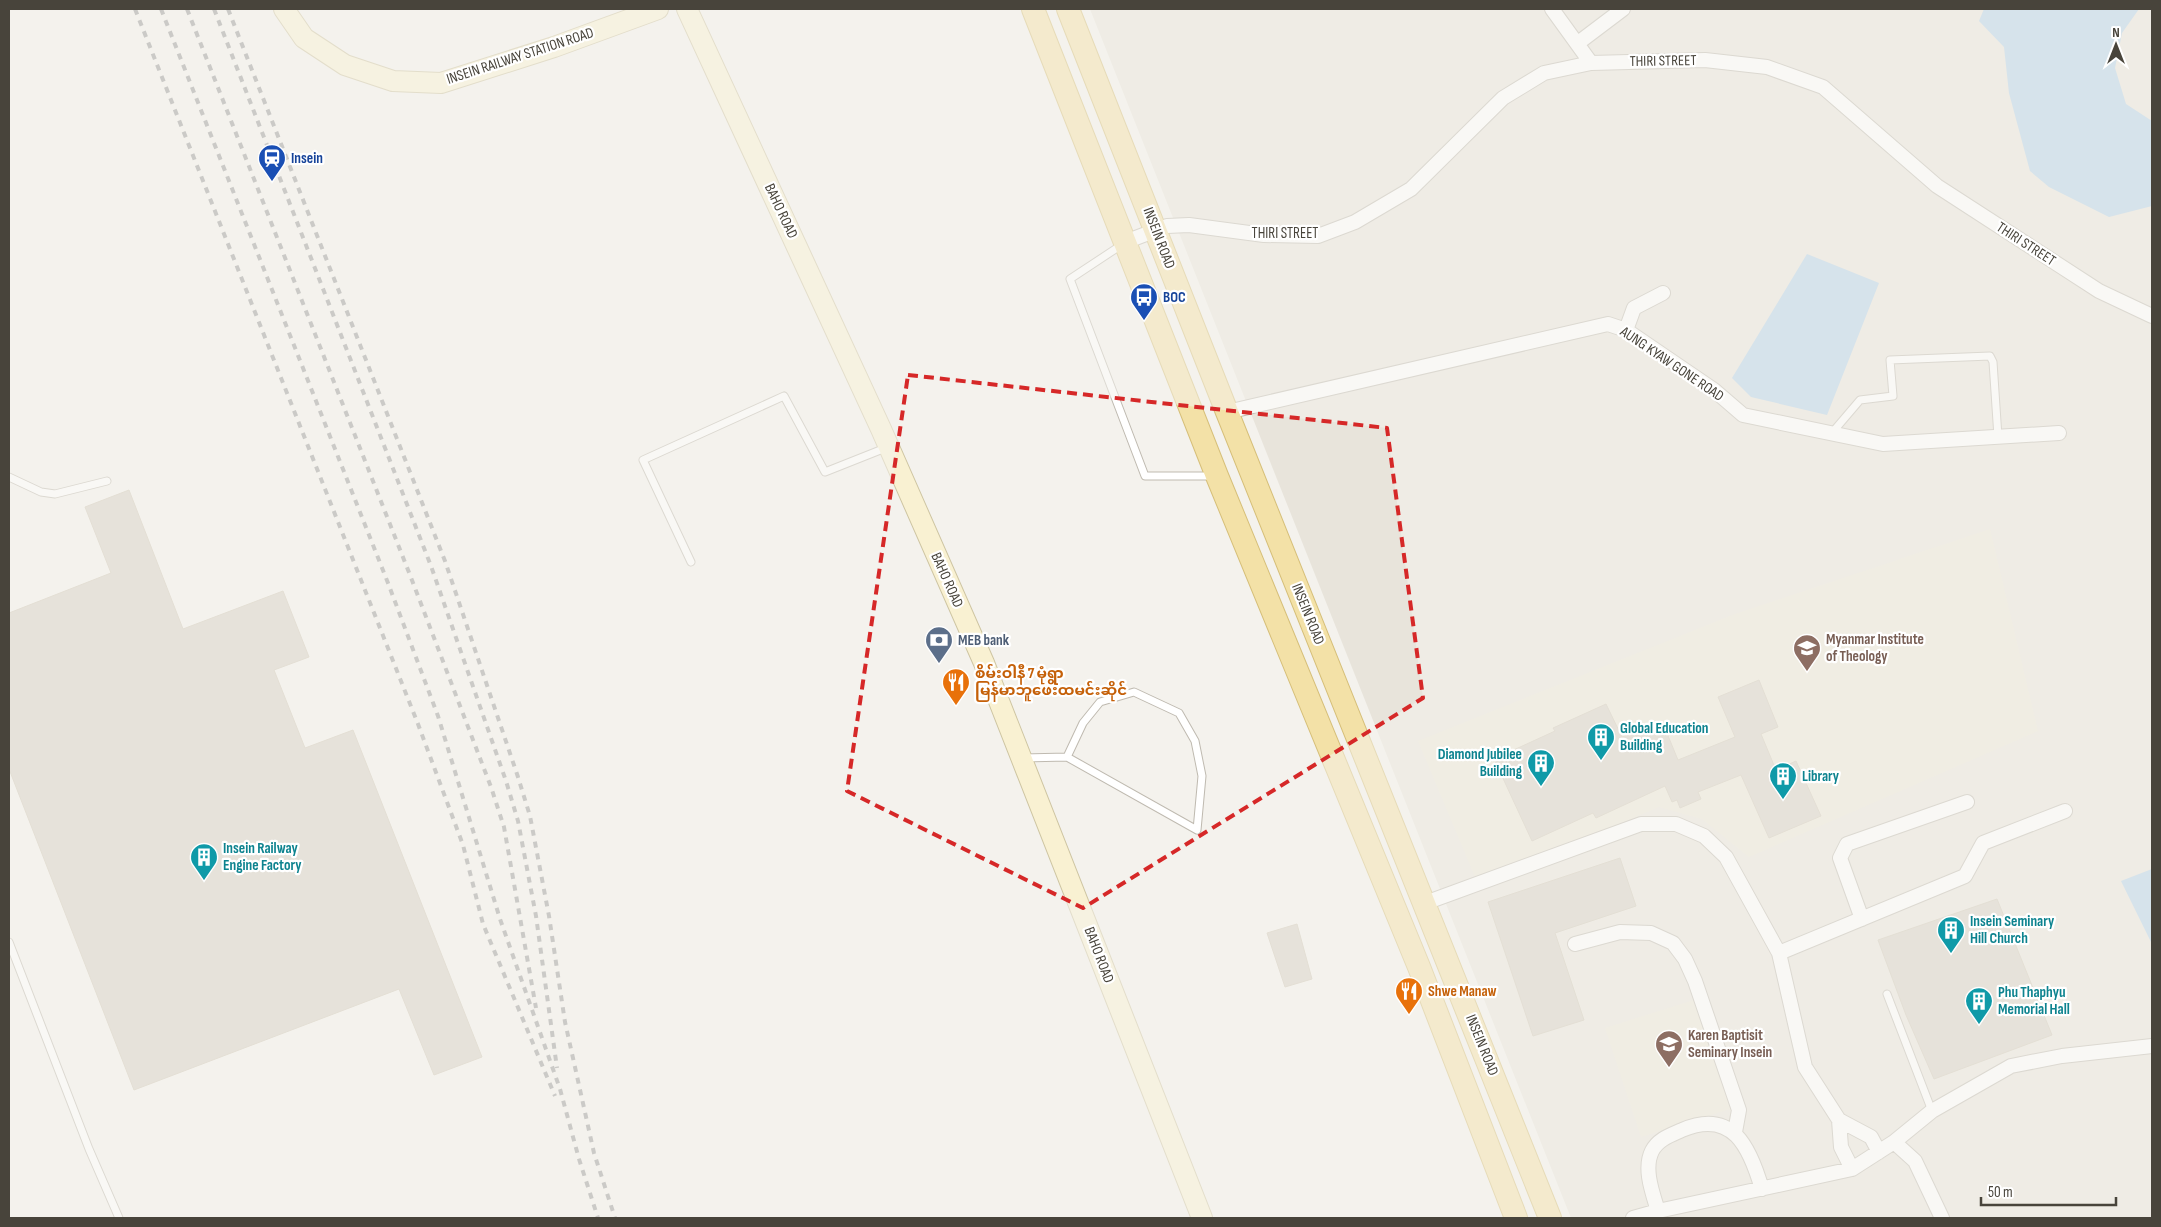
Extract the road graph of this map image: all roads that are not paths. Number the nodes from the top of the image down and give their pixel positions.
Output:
1 (284, 9) edge
2 (658, 9) edge
3 (687, 9) edge
4 (1068, 9) edge
5 (1552, 9) edge
6 (1623, 9) edge
7 (1033, 11) edge
8 (1578, 43) junction
9 (1591, 63) junction
10 (1156, 231) junction
11 (1125, 242) junction
12 (1663, 293) dead end
13 (2152, 316) edge
14 (1626, 330) junction
15 (1227, 412) junction
16 (2059, 433) dead end
17 (1830, 435) junction
18 (1998, 437) junction
19 (889, 447) junction
20 (1216, 476) junction
21 (9, 477) edge
22 (107, 481) dead end
23 (691, 562) dead end
24 (1294, 577) junction
25 (1264, 591) junction
26 (1067, 757) junction
27 (1021, 758) junction
28 (1379, 789) junction
29 (1350, 799) junction
30 (1967, 802) dead end
31 (2065, 811) dead end
32 (1425, 903) junction
33 (1862, 919) junction
34 (9, 942) edge
35 (1575, 944) dead end
36 (1779, 954) junction
37 (1447, 958) junction
38 (1419, 967) junction
39 (1887, 994) dead end
40 (2152, 1046) edge
41 (1932, 1110) junction
42 (1839, 1120) junction
43 (1734, 1132) junction
44 (1894, 1142) junction
45 (1879, 1152) junction
46 (1852, 1169) junction
47 (1762, 1189) junction
48 (1658, 1211) junction
49 (119, 1218) edge
50 (1202, 1218) edge
51 (1516, 1218) edge
52 (1550, 1218) edge
53 (1633, 1218) edge
54 (1942, 1218) edge

1 - 2 main road, INSEIN RAILWAY STATION ROAD
3 - 19 main road, BAHO ROAD
4 - 10 main road, INSEIN ROAD
5 - 8 street
6 - 8 street
7 - 11 main road, INSEIN ROAD
8 - 9 street
9 - 10 street, THIRI STREET
9 - 13 street, THIRI STREET
10 - 11 street, THIRI STREET
10 - 15 main road, INSEIN ROAD
11 - 20 main road, INSEIN ROAD
11 - 20 lane
12 - 14 street
14 - 15 street, AUNG KYAW GONE ROAD
14 - 17 street, AUNG KYAW GONE ROAD
15 - 24 main road, INSEIN ROAD
16 - 18 street, AUNG KYAW GONE ROAD
17 - 18 street, AUNG KYAW GONE ROAD
17 - 18 lane
19 - 23 lane
19 - 27 main road, BAHO ROAD
20 - 25 main road, INSEIN ROAD
21 - 22 lane
24 - 25 main road
24 - 28 main road, INSEIN ROAD
25 - 29 main road, INSEIN ROAD
26 - 26 lane
26 - 27 lane
27 - 50 main road, BAHO ROAD
28 - 29 main road
28 - 32 main road, INSEIN ROAD
29 - 38 main road, INSEIN ROAD
30 - 33 street
31 - 33 street
32 - 36 street
32 - 37 main road, INSEIN ROAD
33 - 36 street
34 - 49 lane
35 - 43 street
36 - 42 street
37 - 38 main road
37 - 52 main road, INSEIN ROAD
38 - 51 main road, INSEIN ROAD
39 - 41 lane
40 - 41 street
41 - 44 street
42 - 45 street
42 - 46 street
43 - 47 street
43 - 48 street
44 - 45 street
44 - 54 street
45 - 46 street
46 - 47 street
47 - 48 street
48 - 53 street

